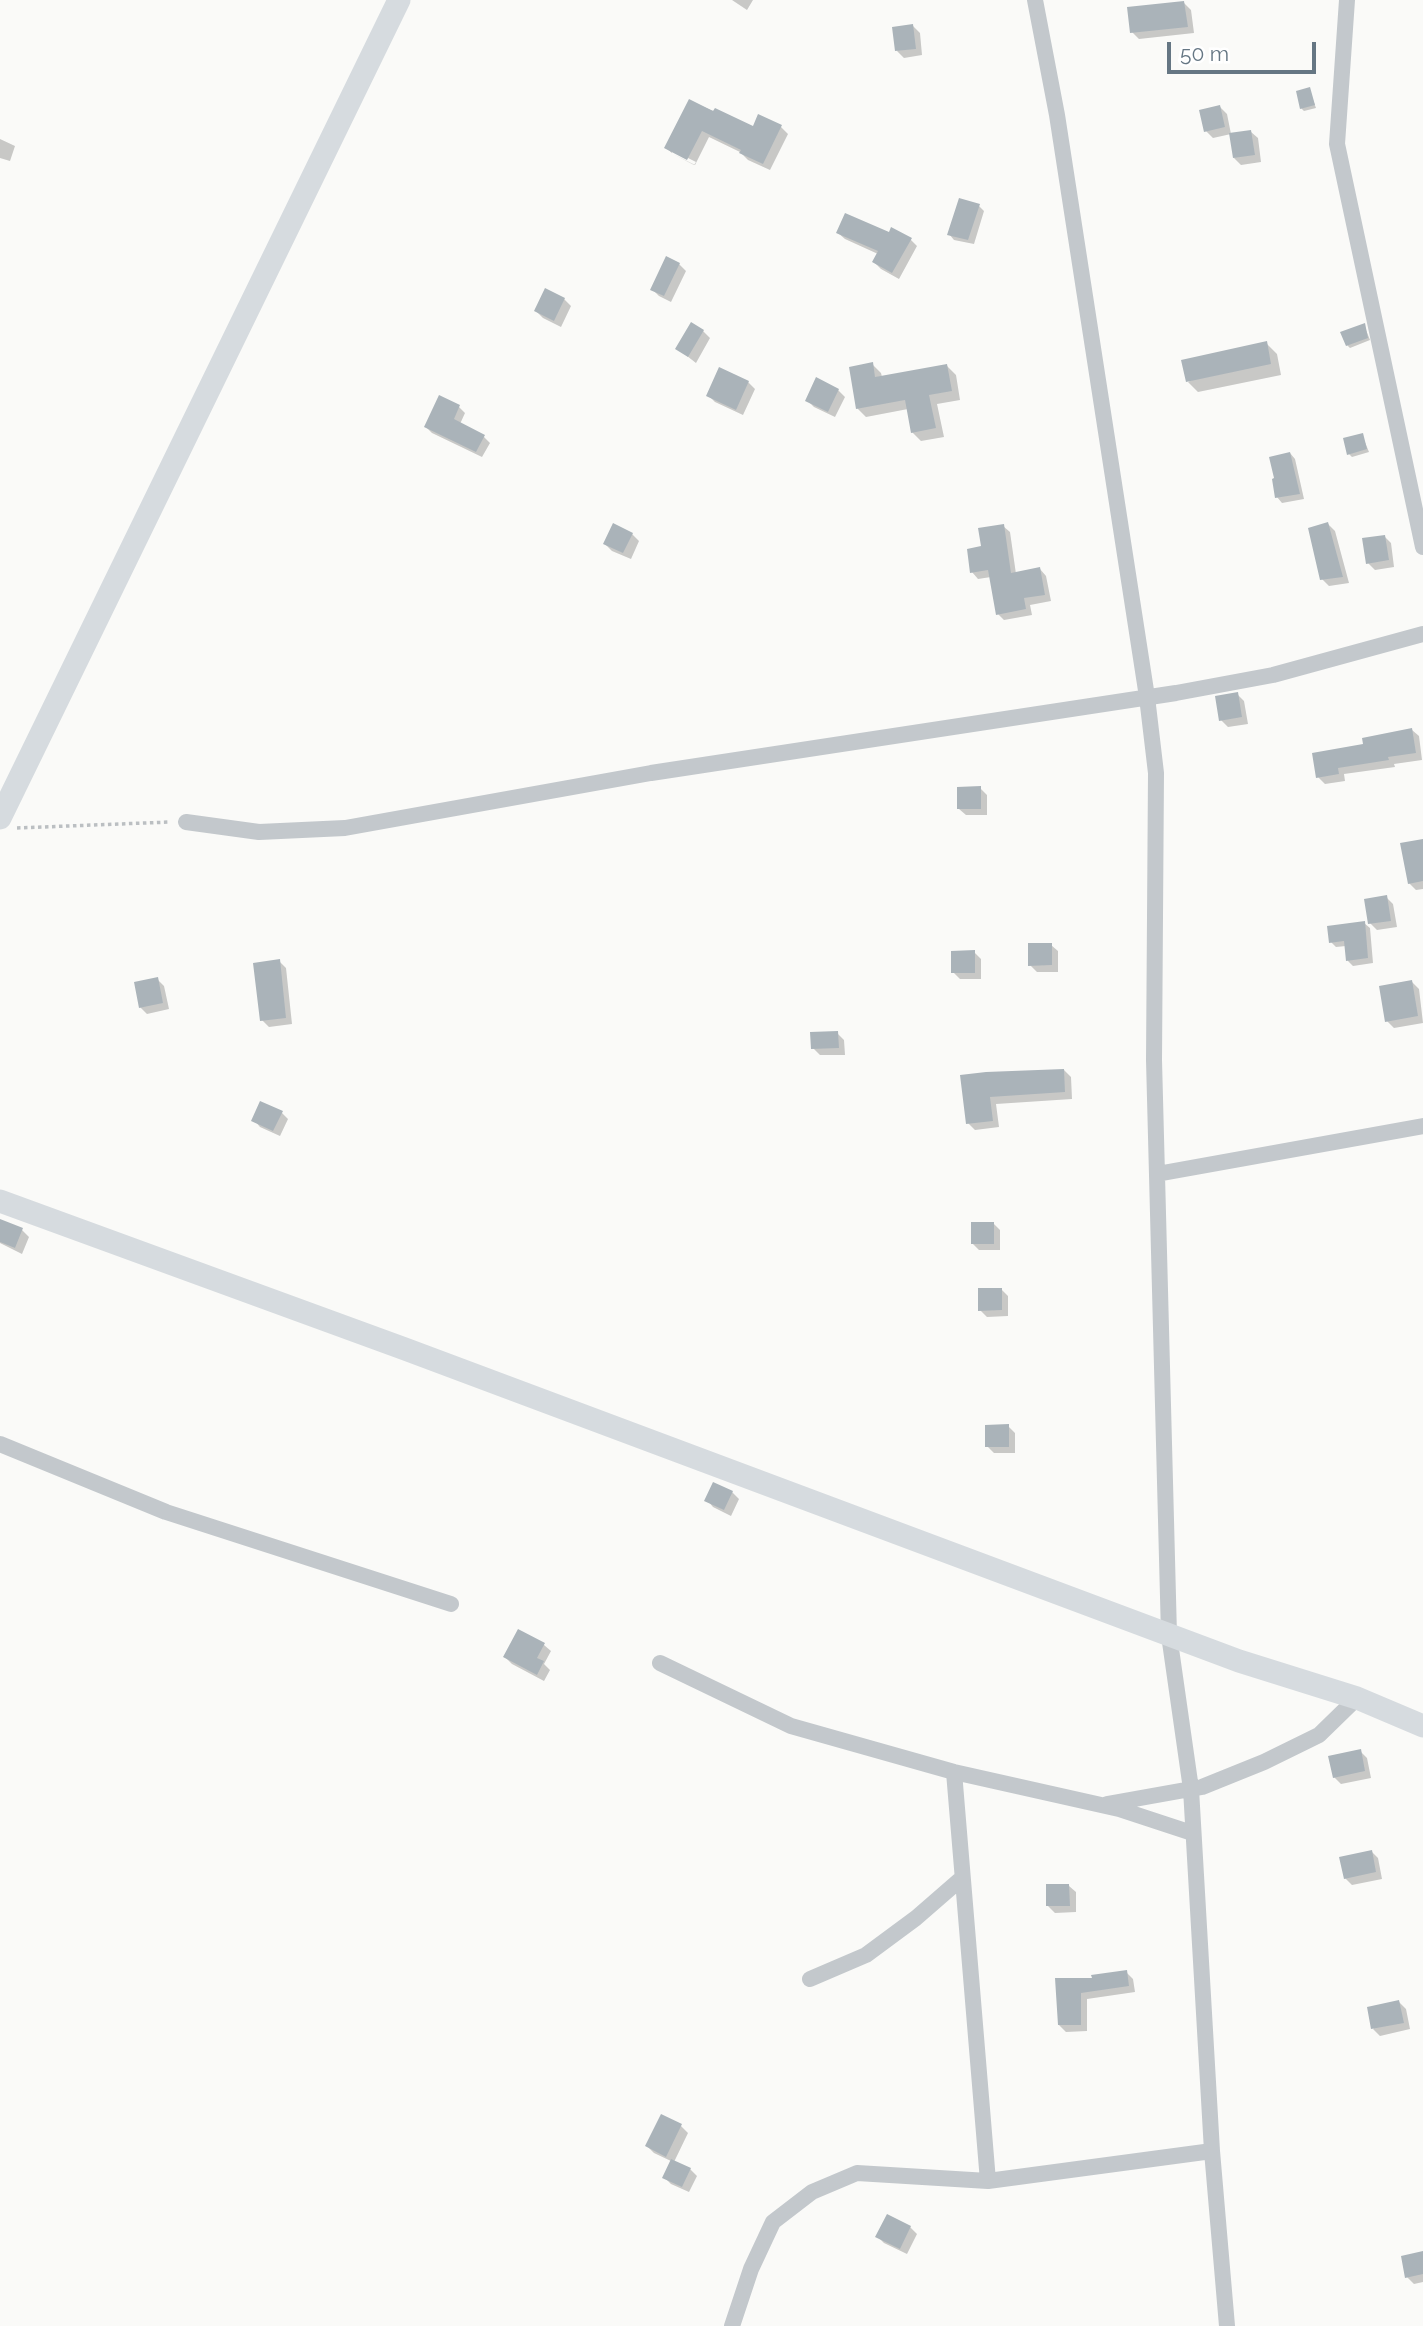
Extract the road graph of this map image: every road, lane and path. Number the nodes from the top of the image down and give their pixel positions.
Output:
1 (399, 0) edge
2 (1035, 0) edge
3 (1357, 0) edge
4 (1346, 8) edge
5 (1423, 547) edge
6 (1423, 634) edge
7 (1147, 698) junction
8 (186, 822) joint
9 (6, 823) edge
10 (1423, 1126) edge
11 (1157, 1174) junction
12 (0, 1201) edge
13 (0, 1444) edge
14 (451, 1604) dead end
15 (1169, 1635) junction
16 (660, 1663) dead end
17 (1357, 1698) junction
18 (1423, 1726) edge
19 (954, 1772) junction
20 (1191, 1789) junction
21 (1101, 1805) junction
22 (1192, 1833) junction
23 (962, 1878) junction
24 (810, 1979) dead end
25 (1212, 2151) junction
26 (988, 2181) junction
27 (732, 2326) edge
28 (1227, 2326) edge

1 - 9 main road
2 - 7 street
3 - 4 street
4 - 5 street
6 - 7 street
7 - 8 street
7 - 11 street
8 - 9 path
10 - 11 street
11 - 15 street
12 - 15 main road
13 - 14 street
15 - 17 main road
15 - 20 street
16 - 19 street
17 - 18 main road
17 - 20 street
19 - 21 street
19 - 23 street
20 - 21 street
20 - 22 street
21 - 22 street
22 - 25 street
23 - 24 street
23 - 26 street
25 - 26 street
25 - 28 street
26 - 27 street

